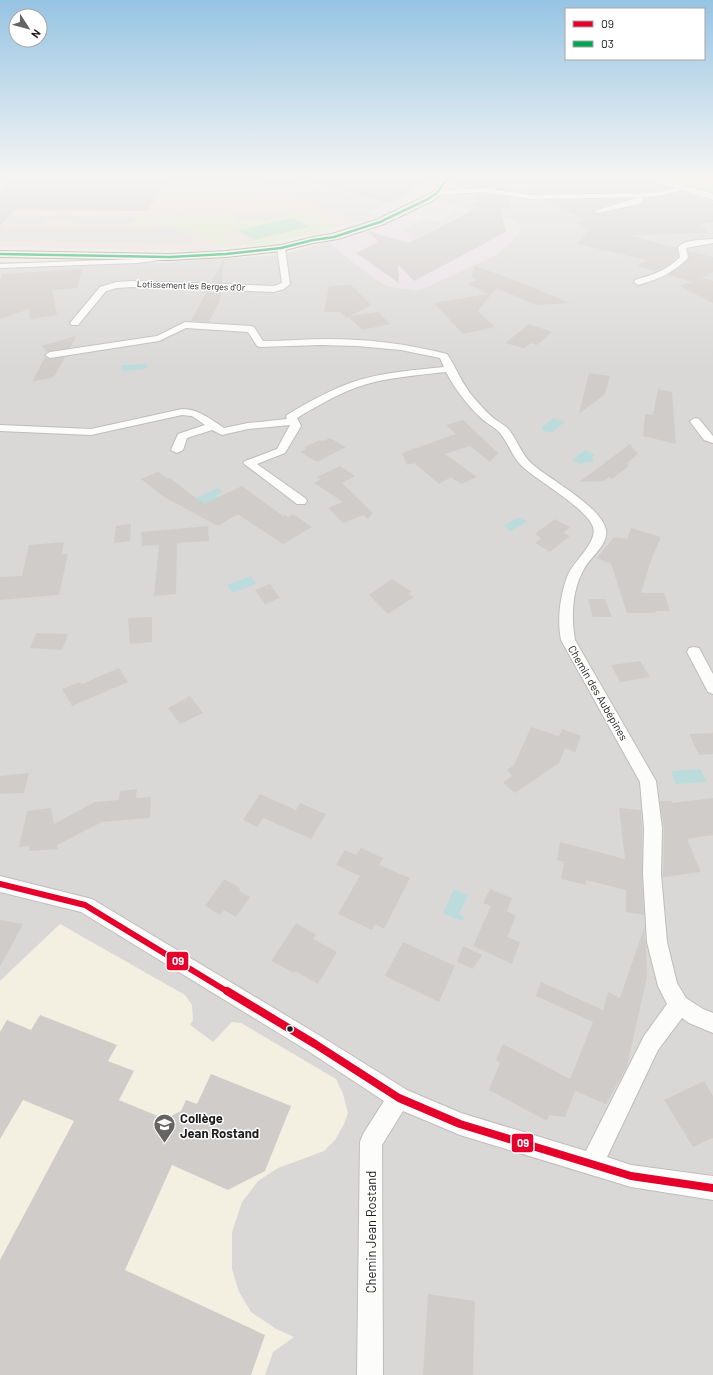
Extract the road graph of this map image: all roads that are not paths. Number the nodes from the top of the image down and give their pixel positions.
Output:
1 (315, 239) edge
2 (713, 241) edge
3 (281, 248) junction
4 (0, 253) edge
5 (170, 257) junction
6 (0, 266) edge
7 (638, 282) dead end
8 (75, 323) dead end
9 (50, 355) dead end
10 (448, 369) junction
11 (695, 421) dead end
12 (293, 422) junction
13 (214, 426) junction
14 (0, 428) edge
15 (713, 440) edge
16 (177, 450) dead end
17 (301, 501) dead end
18 (694, 652) dead end
19 (713, 688) edge
20 (0, 884) edge
21 (679, 1005) junction
22 (713, 1023) edge
23 (399, 1098) junction
24 (592, 1164) junction
25 (713, 1188) edge
26 (370, 1375) edge

1 - 3 main road
2 - 7 street
3 - 5 main road
3 - 8 street, Lotissement les Berges d'Or
4 - 5 main road
5 - 6 street
9 - 10 street, Chemin des Aubépines
10 - 12 street
10 - 21 street, Chemin des Aubépines
11 - 15 street
12 - 13 street
12 - 17 street
13 - 14 street
13 - 16 street
18 - 19 street
20 - 23 street
21 - 22 street, Chemin des Aubépines
21 - 24 street
23 - 24 street
23 - 26 street, Chemin Jean Rostand
24 - 25 street

